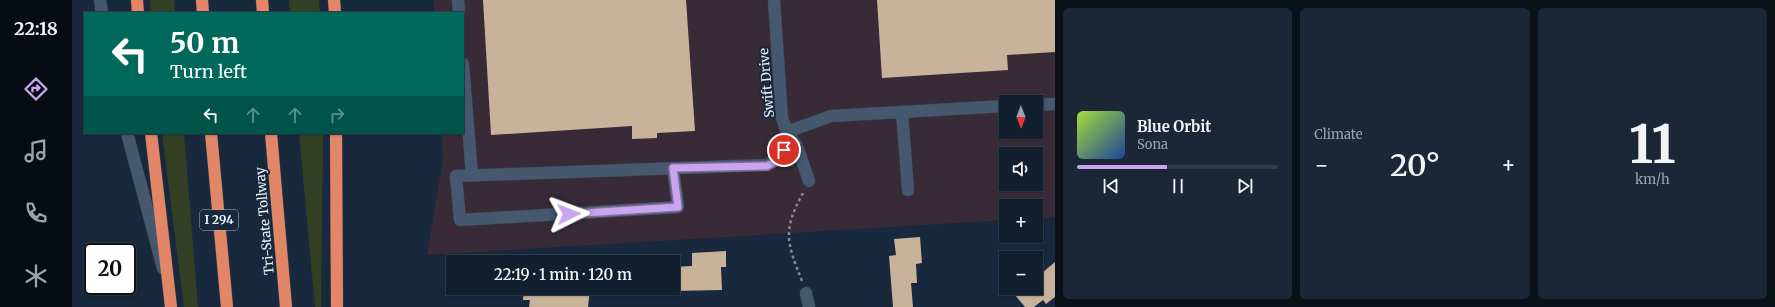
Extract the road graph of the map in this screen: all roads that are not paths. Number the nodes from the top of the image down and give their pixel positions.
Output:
1 (100, 0) edge
2 (137, 0) edge
3 (202, 0) edge
4 (262, 0) edge
5 (334, 0) edge
6 (458, 0) edge
7 (774, 0) edge
8 (102, 12) edge
9 (138, 12) edge
10 (203, 12) edge
11 (263, 12) edge
12 (335, 12) edge
13 (459, 12) edge
14 (464, 76) edge
15 (1055, 104) edge
16 (1043, 105) edge
17 (999, 106) edge
18 (902, 112) junction
19 (787, 132) junction
20 (126, 134) edge
21 (151, 134) edge
22 (211, 134) edge
23 (271, 134) edge
24 (336, 134) edge
25 (673, 168) junction
26 (472, 175) junction
27 (810, 181) road end
28 (908, 190) dead end
29 (169, 291) junction
30 (806, 293) road end
31 (171, 307) edge
32 (227, 307) edge
33 (286, 307) edge
34 (336, 307) edge
35 (809, 307) edge

1 - 8 street
2 - 9 highway
3 - 10 highway
4 - 11 highway
5 - 12 highway
6 - 13 street
7 - 19 street, Swift Drive
14 - 26 street
15 - 16 street
17 - 18 street
18 - 19 street
18 - 28 street
19 - 25 street
19 - 27 street, Swift Drive
20 - 29 street
21 - 29 highway
22 - 32 highway, I 294
23 - 33 highway, Tri-State Tollway
24 - 34 highway
25 - 26 street
25 - 26 street
29 - 31 highway
30 - 35 street

